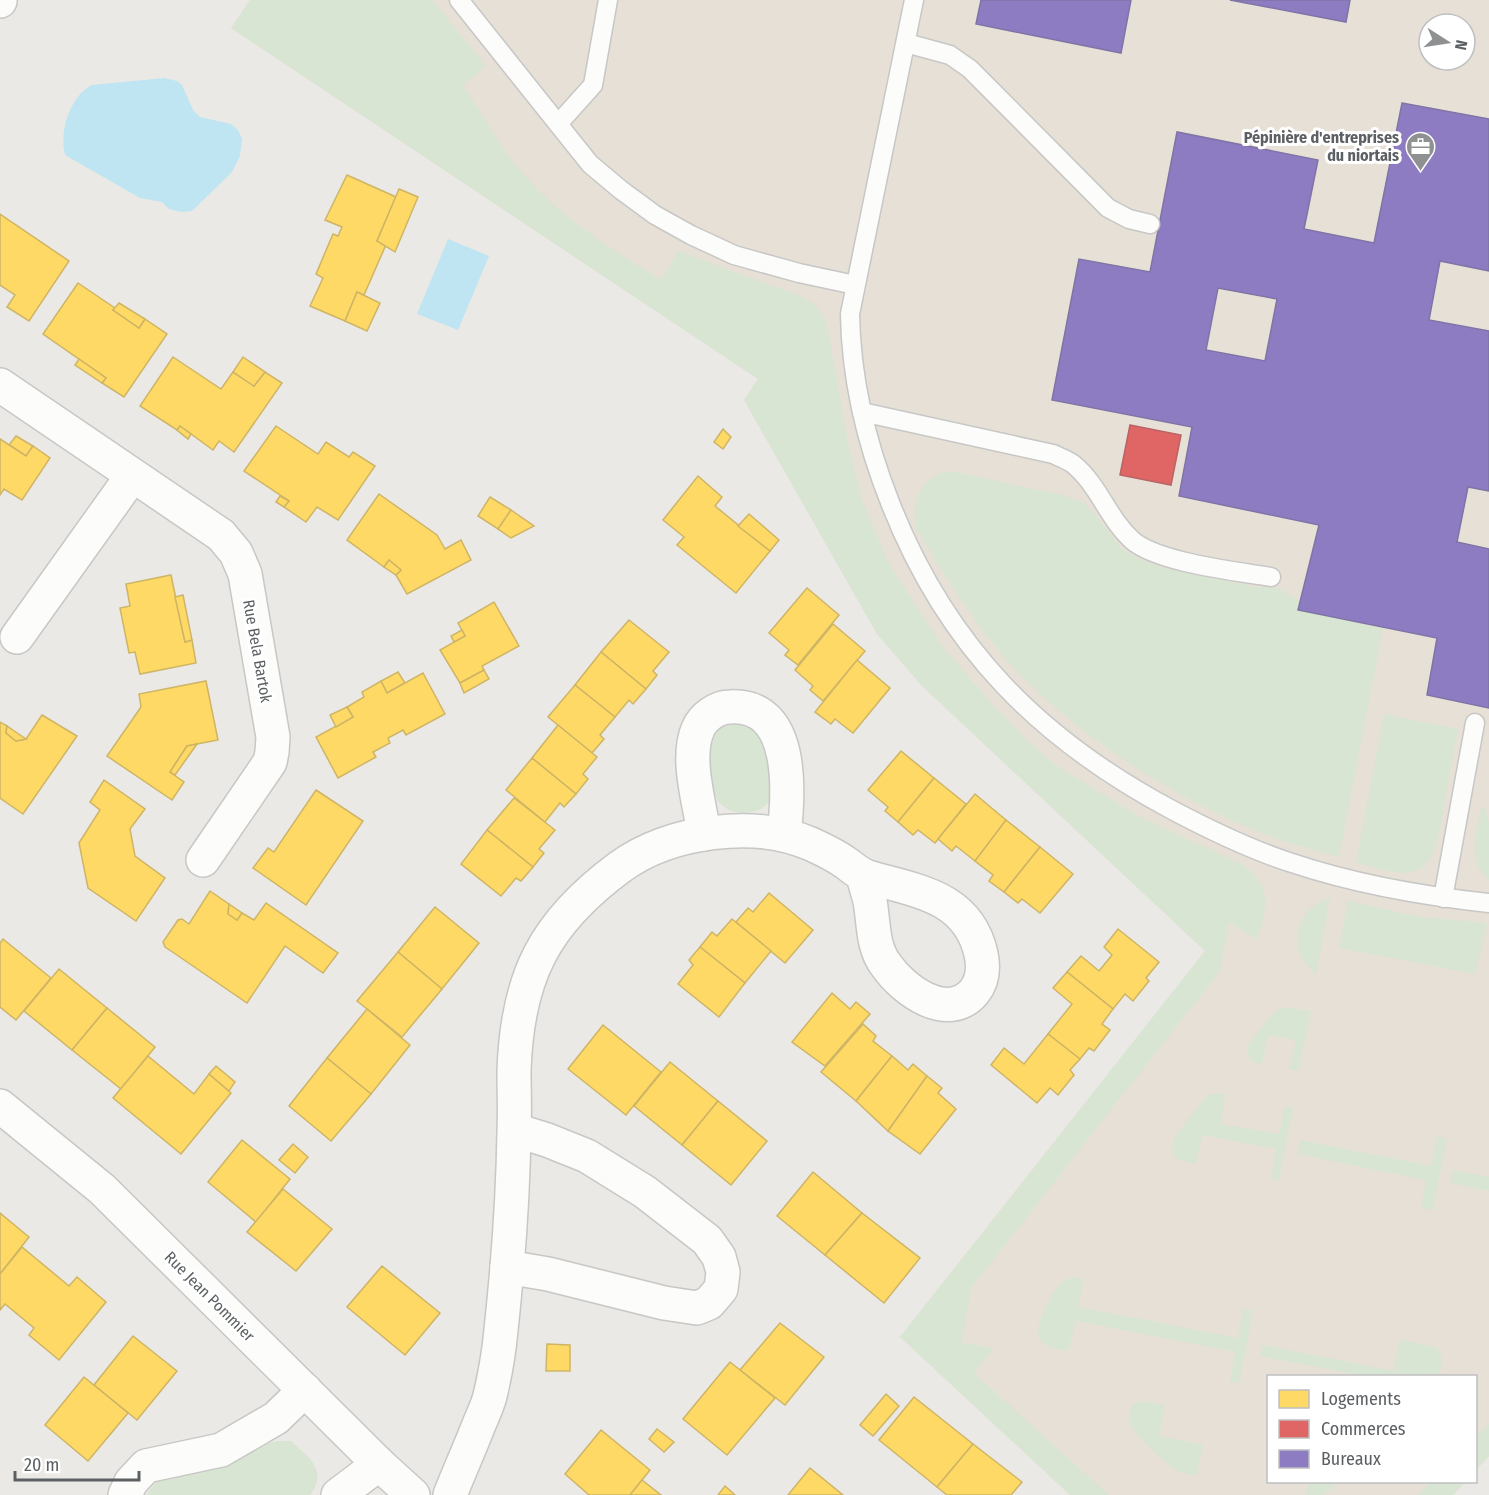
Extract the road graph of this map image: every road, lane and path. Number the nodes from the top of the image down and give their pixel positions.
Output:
1 (459, 0) edge
2 (608, 0) edge
3 (914, 0) edge
4 (906, 43) junction
5 (558, 124) junction
6 (1150, 224) dead end
7 (855, 285) junction
8 (0, 385) edge
9 (862, 412) junction
10 (132, 476) junction
11 (1272, 577) dead end
12 (17, 637) dead end
13 (1475, 723) dead end
14 (704, 834) junction
15 (784, 836) junction
16 (203, 860) dead end
17 (863, 876) dead end
18 (1443, 898) junction
19 (1489, 903) edge
20 (0, 1106) edge
21 (514, 1130) junction
22 (507, 1267) junction
23 (305, 1390) junction
24 (379, 1464) junction
25 (125, 1495) edge
26 (339, 1495) edge
27 (413, 1495) edge
28 (450, 1495) edge

1 - 5 lane
2 - 5 lane
3 - 4 lane
4 - 6 lane
4 - 7 lane
5 - 7 lane
7 - 9 lane
8 - 10 street, Rue Bela Bartok
9 - 11 lane
9 - 18 lane
10 - 12 street
10 - 16 street, Rue Bela Bartok
13 - 18 lane
14 - 15 street
14 - 15 street
14 - 21 street
15 - 17 street
18 - 19 lane
20 - 23 street, Rue Jean Pommier
21 - 22 street
21 - 22 street
22 - 28 street
23 - 24 street, Rue Jean Pommier
23 - 25 street
24 - 26 street
24 - 27 street, Rue Jean Pommier

